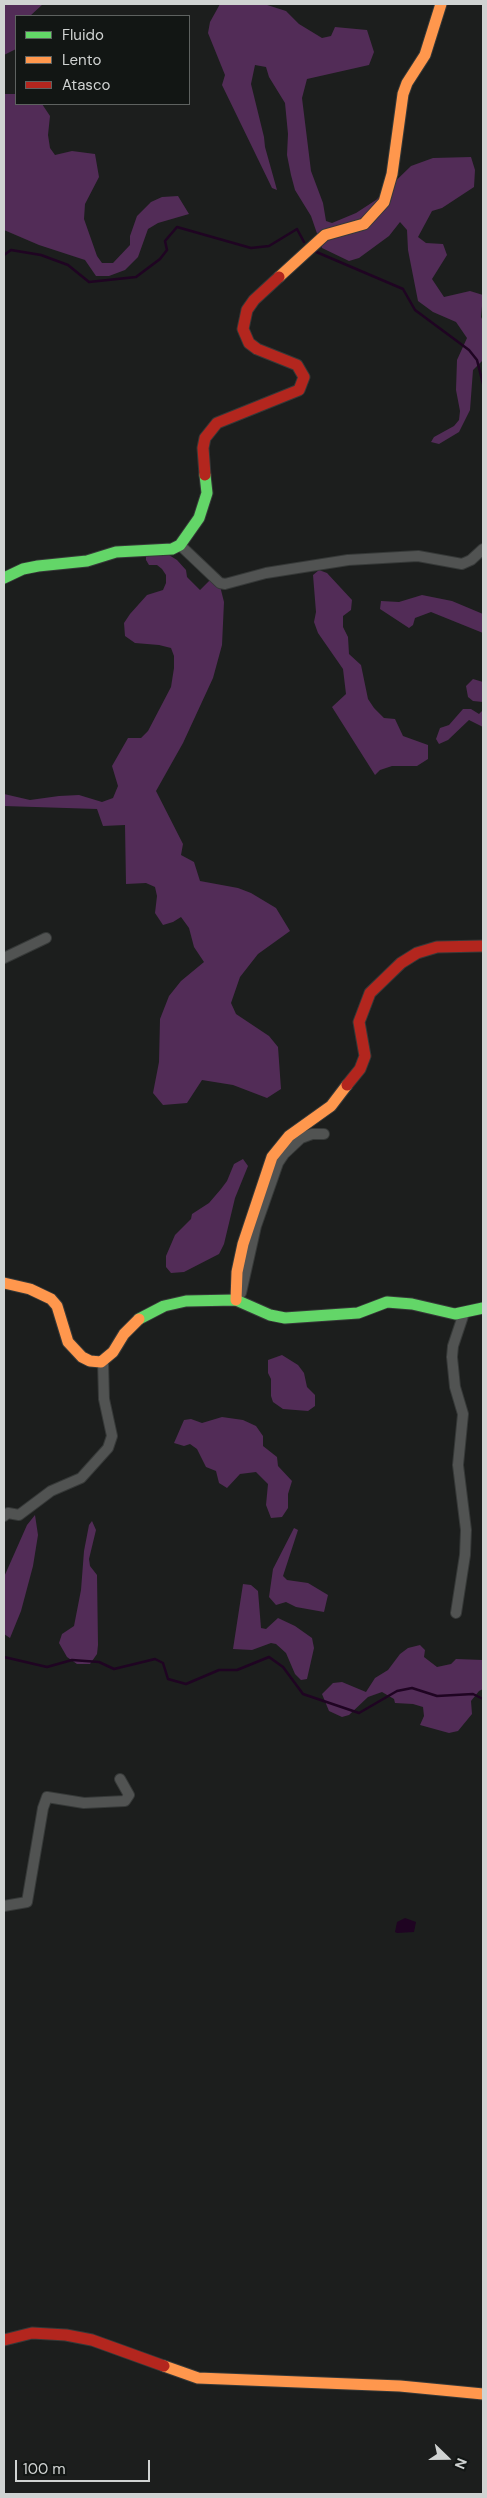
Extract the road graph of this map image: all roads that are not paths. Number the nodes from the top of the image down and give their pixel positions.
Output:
1 (441, 4) edge
2 (180, 545) junction
3 (483, 549) edge
4 (4, 578) edge
5 (46, 938) dead end
6 (483, 946) edge
7 (4, 958) edge
8 (324, 1134) dead end
9 (4, 1283) edge
10 (238, 1301) junction
11 (483, 1308) edge
12 (464, 1313) junction
13 (103, 1361) junction
14 (4, 1516) edge
15 (456, 1613) dead end
16 (120, 1779) dead end
17 (4, 1906) edge
18 (4, 2340) edge
19 (483, 2394) edge

1 - 2 street
2 - 3 street
2 - 4 street
5 - 7 street
6 - 10 street
8 - 10 street
9 - 13 street
10 - 12 street
10 - 13 street
11 - 12 street
12 - 15 street
13 - 14 street
16 - 17 street
18 - 19 street

